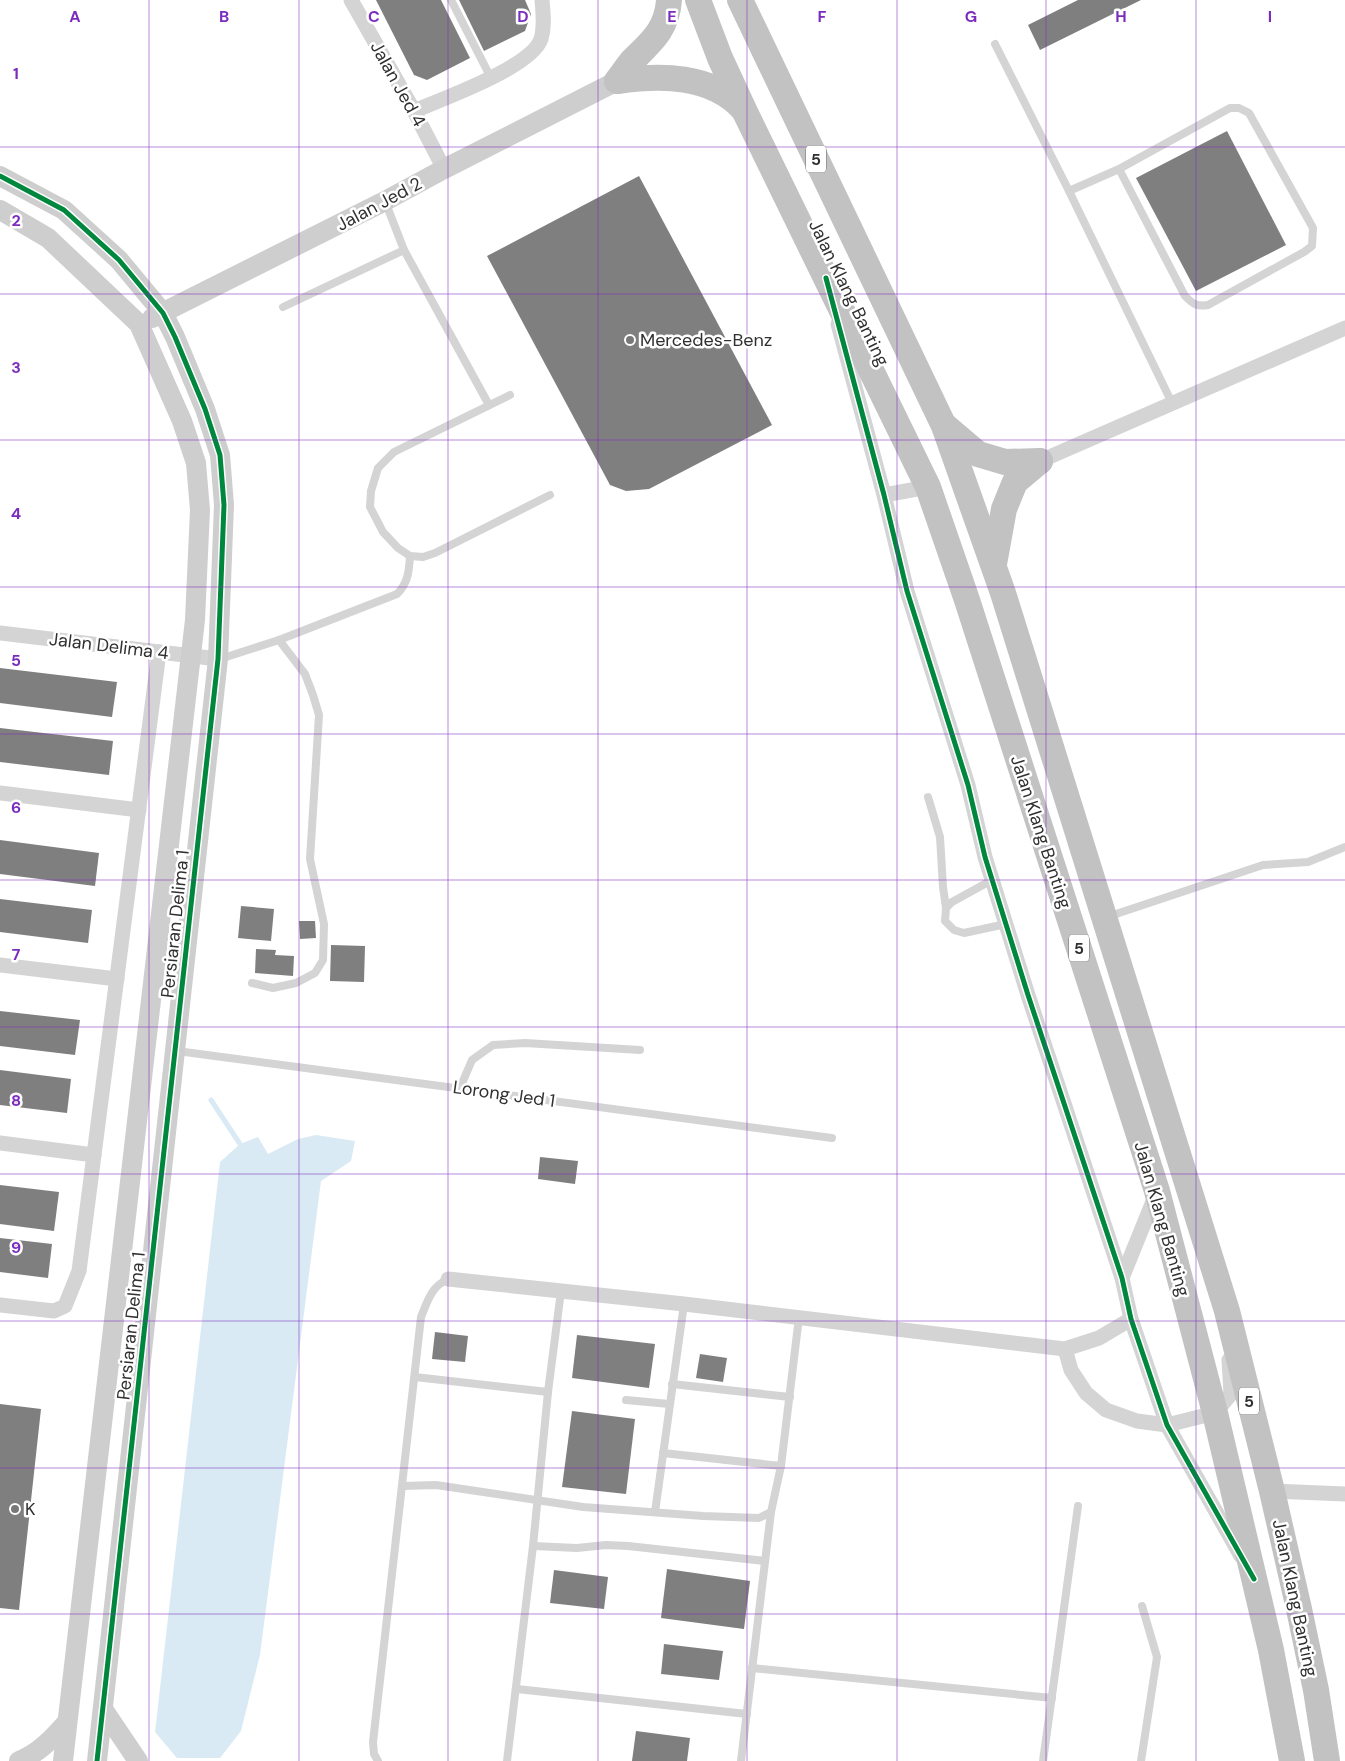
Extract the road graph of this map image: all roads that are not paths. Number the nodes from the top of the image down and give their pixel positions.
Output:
1 (351, 0) edge
2 (451, 0) edge
3 (542, 0) edge
4 (669, 0) edge
5 (698, 0) edge
6 (740, 0) edge
7 (995, 44) dead end
8 (491, 78) junction
9 (617, 81) junction
10 (414, 111) junction
11 (745, 112) junction
12 (444, 169) junction
13 (1119, 169) junction
14 (0, 176) edge
15 (1069, 191) junction
16 (385, 201) junction
17 (0, 210) edge
18 (404, 250) junction
19 (826, 278) junction
20 (284, 307) dead end
21 (163, 313) junction
22 (139, 324) junction
23 (1345, 328) edge
24 (510, 395) dead end
25 (1172, 403) junction
26 (489, 405) junction
27 (944, 426) junction
28 (1040, 461) junction
29 (928, 487) junction
30 (550, 495) dead end
31 (884, 495) junction
32 (410, 556) junction
33 (994, 566) junction
34 (0, 633) edge
35 (279, 640) junction
36 (159, 652) junction
37 (191, 656) junction
38 (218, 659) junction
39 (1060, 774) junction
40 (0, 794) edge
41 (928, 797) dead end
42 (139, 810) junction
43 (1345, 847) edge
44 (992, 880) junction
45 (946, 908) junction
46 (1103, 918) junction
47 (1006, 924) junction
48 (0, 965) edge
49 (117, 979) junction
50 (252, 983) dead end
51 (175, 1050) junction
52 (640, 1050) dead end
53 (460, 1088) junction
54 (832, 1138) dead end
55 (0, 1144) edge
56 (94, 1156) junction
57 (1157, 1191) junction
58 (1122, 1278) junction
59 (448, 1279) joint
60 (561, 1291) junction
61 (684, 1304) junction
62 (0, 1305) edge
63 (1226, 1311) junction
64 (799, 1317) junction
65 (1131, 1319) junction
66 (1065, 1349) junction
67 (110, 1359) junction
68 (140, 1365) junction
69 (415, 1377) junction
70 (672, 1384) junction
71 (548, 1392) junction
72 (790, 1397) junction
73 (626, 1400) dead end
74 (669, 1404) junction
75 (1215, 1414) junction
76 (1167, 1425) junction
77 (663, 1453) junction
78 (781, 1466) junction
79 (403, 1486) junction
80 (1272, 1491) junction
81 (1345, 1494) edge
82 (537, 1500) junction
83 (1078, 1506) dead end
84 (655, 1512) junction
85 (771, 1512) junction
86 (534, 1546) junction
87 (766, 1561) junction
88 (1254, 1579) junction
89 (1142, 1606) dead end
90 (752, 1668) junction
91 (516, 1689) junction
92 (1052, 1698) junction
93 (103, 1709) junction
94 (747, 1714) junction
95 (68, 1722) junction
96 (19, 1761) edge
97 (63, 1761) edge
98 (97, 1761) edge
99 (138, 1761) edge
100 (378, 1761) edge
101 (507, 1761) edge
102 (741, 1761) edge
103 (1043, 1761) edge
104 (1141, 1761) edge
105 (1292, 1761) edge
106 (1326, 1761) edge

1 - 10 street, Jalan Jed 4
2 - 8 lane
3 - 8 street
4 - 9 highway
5 - 11 highway, Jalan Klang Banting / 5
6 - 27 highway, Jalan Klang Banting / 5
7 - 15 lane
8 - 10 street
9 - 11 highway
9 - 12 street, Jalan Jed 2
10 - 12 street, Jalan Jed 4
11 - 19 highway, Jalan Klang Banting / 5
12 - 16 street, Jalan Jed 2
13 - 13 lane
13 - 15 lane
14 - 21 street, Persiaran Delima 1
15 - 25 lane
16 - 18 lane
16 - 21 street, Jalan Jed 2
17 - 22 street, Persiaran Delima 1
18 - 20 lane
18 - 26 lane
19 - 29 highway, Jalan Klang Banting / 5
19 - 31 street
21 - 22 street, Jalan Jed 2
21 - 38 street, Persiaran Delima 1
22 - 37 street, Persiaran Delima 1
23 - 25 street
24 - 26 lane
25 - 28 street
26 - 32 lane
27 - 28 highway
27 - 33 highway, Jalan Klang Banting / 5
28 - 33 highway
29 - 31 street
29 - 39 highway
29 - 57 highway, Jalan Klang Banting / 5
30 - 32 lane
31 - 44 street
32 - 35 lane
33 - 39 highway, Jalan Klang Banting / 5
34 - 36 street, Jalan Delima 4
35 - 38 lane
35 - 50 lane
36 - 37 street, Jalan Delima 4
36 - 42 street
37 - 38 street, Jalan Delima 4
37 - 67 street, Persiaran Delima 1
38 - 51 street, Persiaran Delima 1
39 - 46 highway, Jalan Klang Banting / 5
40 - 42 street
41 - 45 lane
42 - 49 street
43 - 46 lane
44 - 45 lane
44 - 47 street
45 - 47 lane
46 - 63 highway, Jalan Klang Banting / 5
47 - 58 street
48 - 49 street
49 - 56 street
51 - 53 lane, Lorong Jed 1
51 - 68 street, Persiaran Delima 1
52 - 53 lane
53 - 54 lane, Lorong Jed 1
55 - 56 street
56 - 62 street
57 - 58 street
57 - 75 highway, Jalan Klang Banting / 5
58 - 65 street
59 - 60 street
59 - 69 lane
60 - 61 street
60 - 71 lane
61 - 64 street
61 - 70 lane
63 - 75 street
63 - 80 highway, Jalan Klang Banting / 5
64 - 66 street
64 - 72 lane
65 - 66 street
65 - 76 street
66 - 76 street
67 - 68 lane
67 - 95 street, Persiaran Delima 1
68 - 93 street, Persiaran Delima 1
69 - 71 lane
69 - 79 lane
70 - 72 lane
70 - 74 lane
71 - 82 lane
72 - 78 lane
73 - 74 lane
74 - 77 lane
75 - 76 street
75 - 88 highway, Jalan Klang Banting / 5
76 - 88 street
77 - 78 lane
77 - 84 lane
78 - 85 lane
79 - 82 lane
79 - 100 lane
80 - 81 street
80 - 106 highway, Jalan Klang Banting / 5
82 - 84 lane
82 - 86 lane
83 - 92 lane
84 - 85 lane
85 - 87 lane
86 - 87 lane
86 - 91 lane
87 - 90 lane
88 - 105 highway, Jalan Klang Banting / 5
89 - 104 lane
90 - 92 lane
90 - 94 lane
91 - 94 lane
91 - 101 lane
92 - 103 lane
93 - 98 street, Persiaran Delima 1
93 - 99 street
94 - 102 lane
95 - 96 street
95 - 97 street, Persiaran Delima 1

